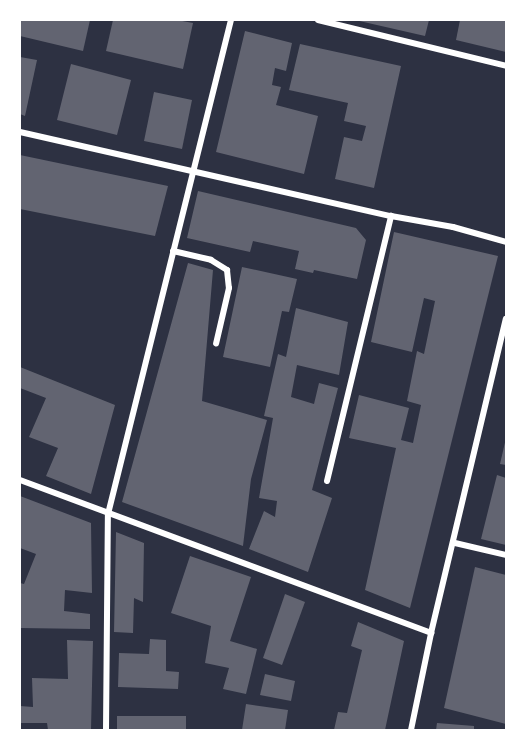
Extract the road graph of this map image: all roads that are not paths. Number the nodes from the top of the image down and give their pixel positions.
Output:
1 (231, 20) edge
2 (318, 20) edge
3 (507, 66) edge
4 (20, 132) edge
5 (195, 171) junction
6 (391, 216) junction
7 (507, 242) edge
8 (173, 251) junction
9 (507, 319) edge
10 (216, 344) dead end
11 (20, 480) edge
12 (327, 481) dead end
13 (108, 514) junction
14 (455, 543) junction
15 (507, 555) edge
16 (431, 633) junction
17 (106, 730) edge
18 (411, 730) edge

1 - 5 street
2 - 3 street
4 - 5 street
5 - 6 street
5 - 8 street
6 - 7 street
6 - 12 street
8 - 10 street
8 - 13 street
9 - 14 street
11 - 13 street
13 - 16 street
13 - 17 street
14 - 15 street
14 - 16 street
16 - 18 street

